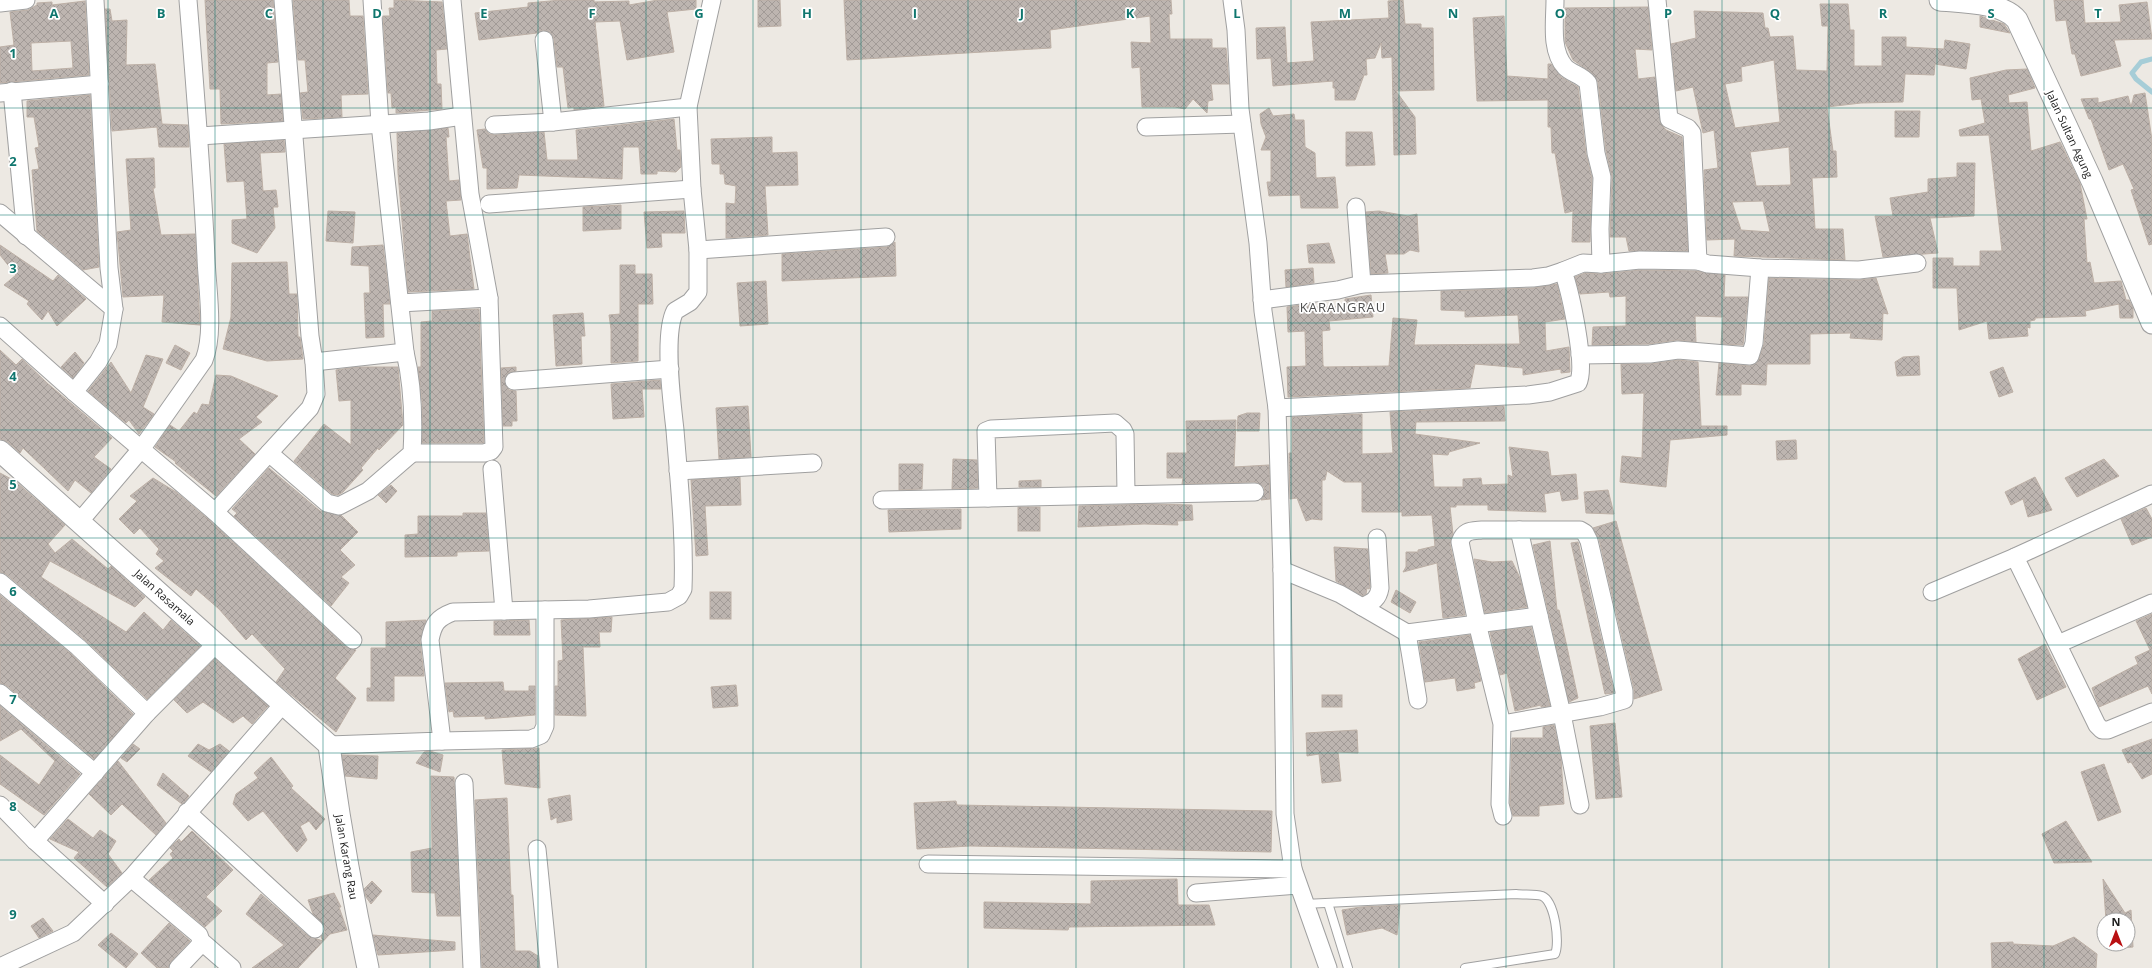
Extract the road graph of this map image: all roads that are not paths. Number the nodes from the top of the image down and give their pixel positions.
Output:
1 (26, 0) edge
2 (95, 0) edge
3 (188, 0) edge
4 (283, 0) edge
5 (372, 0) edge
6 (452, 0) edge
7 (712, 0) edge
8 (1232, 0) edge
9 (1555, 0) edge
10 (1657, 0) edge
11 (1940, 0) edge
12 (0, 3) edge
13 (2012, 8) edge
14 (544, 40) dead end
15 (100, 84) junction
16 (6, 92) edge
17 (688, 107) junction
18 (462, 116) junction
19 (553, 122) junction
20 (380, 124) junction
21 (1242, 124) junction
22 (494, 125) dead end
23 (1146, 127) dead end
24 (294, 129) junction
25 (200, 136) junction
26 (692, 189) junction
27 (490, 204) dead end
28 (1356, 207) dead end
29 (0, 213) edge
30 (26, 236) junction
31 (886, 237) dead end
32 (698, 250) junction
33 (1698, 261) junction
34 (1917, 263) dead end
35 (1601, 264) junction
36 (1760, 268) junction
37 (1563, 271) junction
38 (1362, 284) junction
39 (489, 298) junction
40 (1262, 300) junction
41 (400, 303) junction
42 (114, 309) junction
43 (2152, 324) edge
44 (0, 326) edge
45 (405, 352) junction
46 (1580, 355) junction
47 (314, 362) junction
48 (670, 369) junction
49 (514, 381) dead end
50 (74, 392) junction
51 (1277, 408) junction
52 (142, 448) junction
53 (0, 451) edge
54 (269, 453) junction
55 (412, 453) junction
56 (813, 462) dead end
57 (492, 469) dead end
58 (678, 471) junction
59 (1267, 492) junction
60 (1126, 493) junction
61 (2152, 494) edge
62 (988, 498) junction
63 (882, 500) dead end
64 (215, 512) junction
65 (80, 521) junction
66 (1519, 530) junction
67 (1377, 538) dead end
68 (2015, 557) junction
69 (1282, 570) junction
70 (0, 582) edge
71 (1932, 592) dead end
72 (2152, 603) edge
73 (1362, 607) junction
74 (545, 610) junction
75 (504, 611) junction
76 (1539, 616) junction
77 (1477, 623) junction
78 (1407, 633) junction
79 (353, 640) dead end
80 (217, 643) junction
81 (2058, 644) junction
82 (0, 693) edge
83 (1418, 700) dead end
84 (284, 703) junction
85 (2152, 712) edge
86 (147, 713) junction
87 (1562, 714) junction
88 (1502, 724) junction
89 (442, 741) junction
90 (329, 745) junction
91 (95, 773) junction
92 (464, 783) dead end
93 (0, 805) edge
94 (1580, 805) dead end
95 (187, 812) junction
96 (1503, 816) dead end
97 (35, 840) junction
98 (537, 849) dead end
99 (928, 864) dead end
100 (1293, 869) junction
101 (131, 878) junction
102 (1298, 885) junction
103 (1196, 893) dead end
104 (1328, 903) junction
105 (104, 904) junction
106 (1304, 904) junction
107 (315, 929) dead end
108 (201, 941) junction
109 (0, 967) edge
110 (178, 968) edge
111 (232, 968) edge
112 (368, 968) edge
113 (472, 968) edge
114 (549, 968) edge
115 (1328, 968) edge
116 (1348, 968) edge
117 (1465, 968) edge

1 - 12 street
2 - 15 street
3 - 25 street
4 - 24 street
5 - 20 street
6 - 18 street
7 - 17 street
8 - 21 street
9 - 35 street
10 - 33 street
11 - 13 street, Jalan Sultan Agung
13 - 43 street, Jalan Sultan Agung
14 - 19 street
15 - 16 street
15 - 42 street
16 - 30 street
17 - 19 street
17 - 26 street
18 - 20 street
18 - 39 street
19 - 22 street
20 - 24 street
20 - 41 street
21 - 23 street
21 - 40 street
24 - 25 street
24 - 47 street
25 - 52 street
26 - 27 street
26 - 32 street
28 - 38 street
29 - 30 street
30 - 42 street
31 - 32 street
32 - 48 street
33 - 35 street
33 - 36 street
34 - 36 street
35 - 37 street
36 - 46 street
37 - 38 street
37 - 46 street
38 - 40 street
39 - 41 street
39 - 55 street
40 - 51 street
41 - 45 street
42 - 50 street
44 - 50 street
45 - 47 street
45 - 55 street
46 - 51 street
47 - 54 street
48 - 49 street
48 - 58 street
50 - 52 street
51 - 59 street
52 - 64 street
52 - 65 street
53 - 65 street, Jalan Rasamala
54 - 55 street
54 - 64 street
56 - 58 street
57 - 75 street
58 - 74 street
59 - 60 street
59 - 69 street
60 - 62 street
60 - 62 street
61 - 68 street
62 - 63 street
64 - 79 street
65 - 80 street, Jalan Rasamala
66 - 76 street
66 - 77 street
66 - 87 street
67 - 73 street
68 - 71 street
68 - 81 street
69 - 73 street
69 - 100 street
70 - 86 street
72 - 81 street
73 - 78 street
74 - 75 street
74 - 89 street
75 - 89 street
76 - 77 street
76 - 87 street
77 - 78 street
77 - 88 street
78 - 83 street
80 - 84 street, Jalan Rasamala
80 - 86 street
81 - 85 street
82 - 91 street
84 - 90 street, Jalan Rasamala
84 - 95 street
86 - 91 street
87 - 88 street
87 - 94 street
88 - 96 street
89 - 90 street
90 - 112 street, Jalan Karang Rau
91 - 97 street
92 - 113 street
93 - 97 street
95 - 101 street
95 - 107 street
97 - 105 street
98 - 114 street
99 - 100 street
100 - 102 street
101 - 105 street
101 - 108 street
102 - 103 street
102 - 106 street
104 - 106 lane
104 - 116 lane
104 - 117 lane
105 - 109 street
106 - 115 street
108 - 110 street
108 - 111 street

